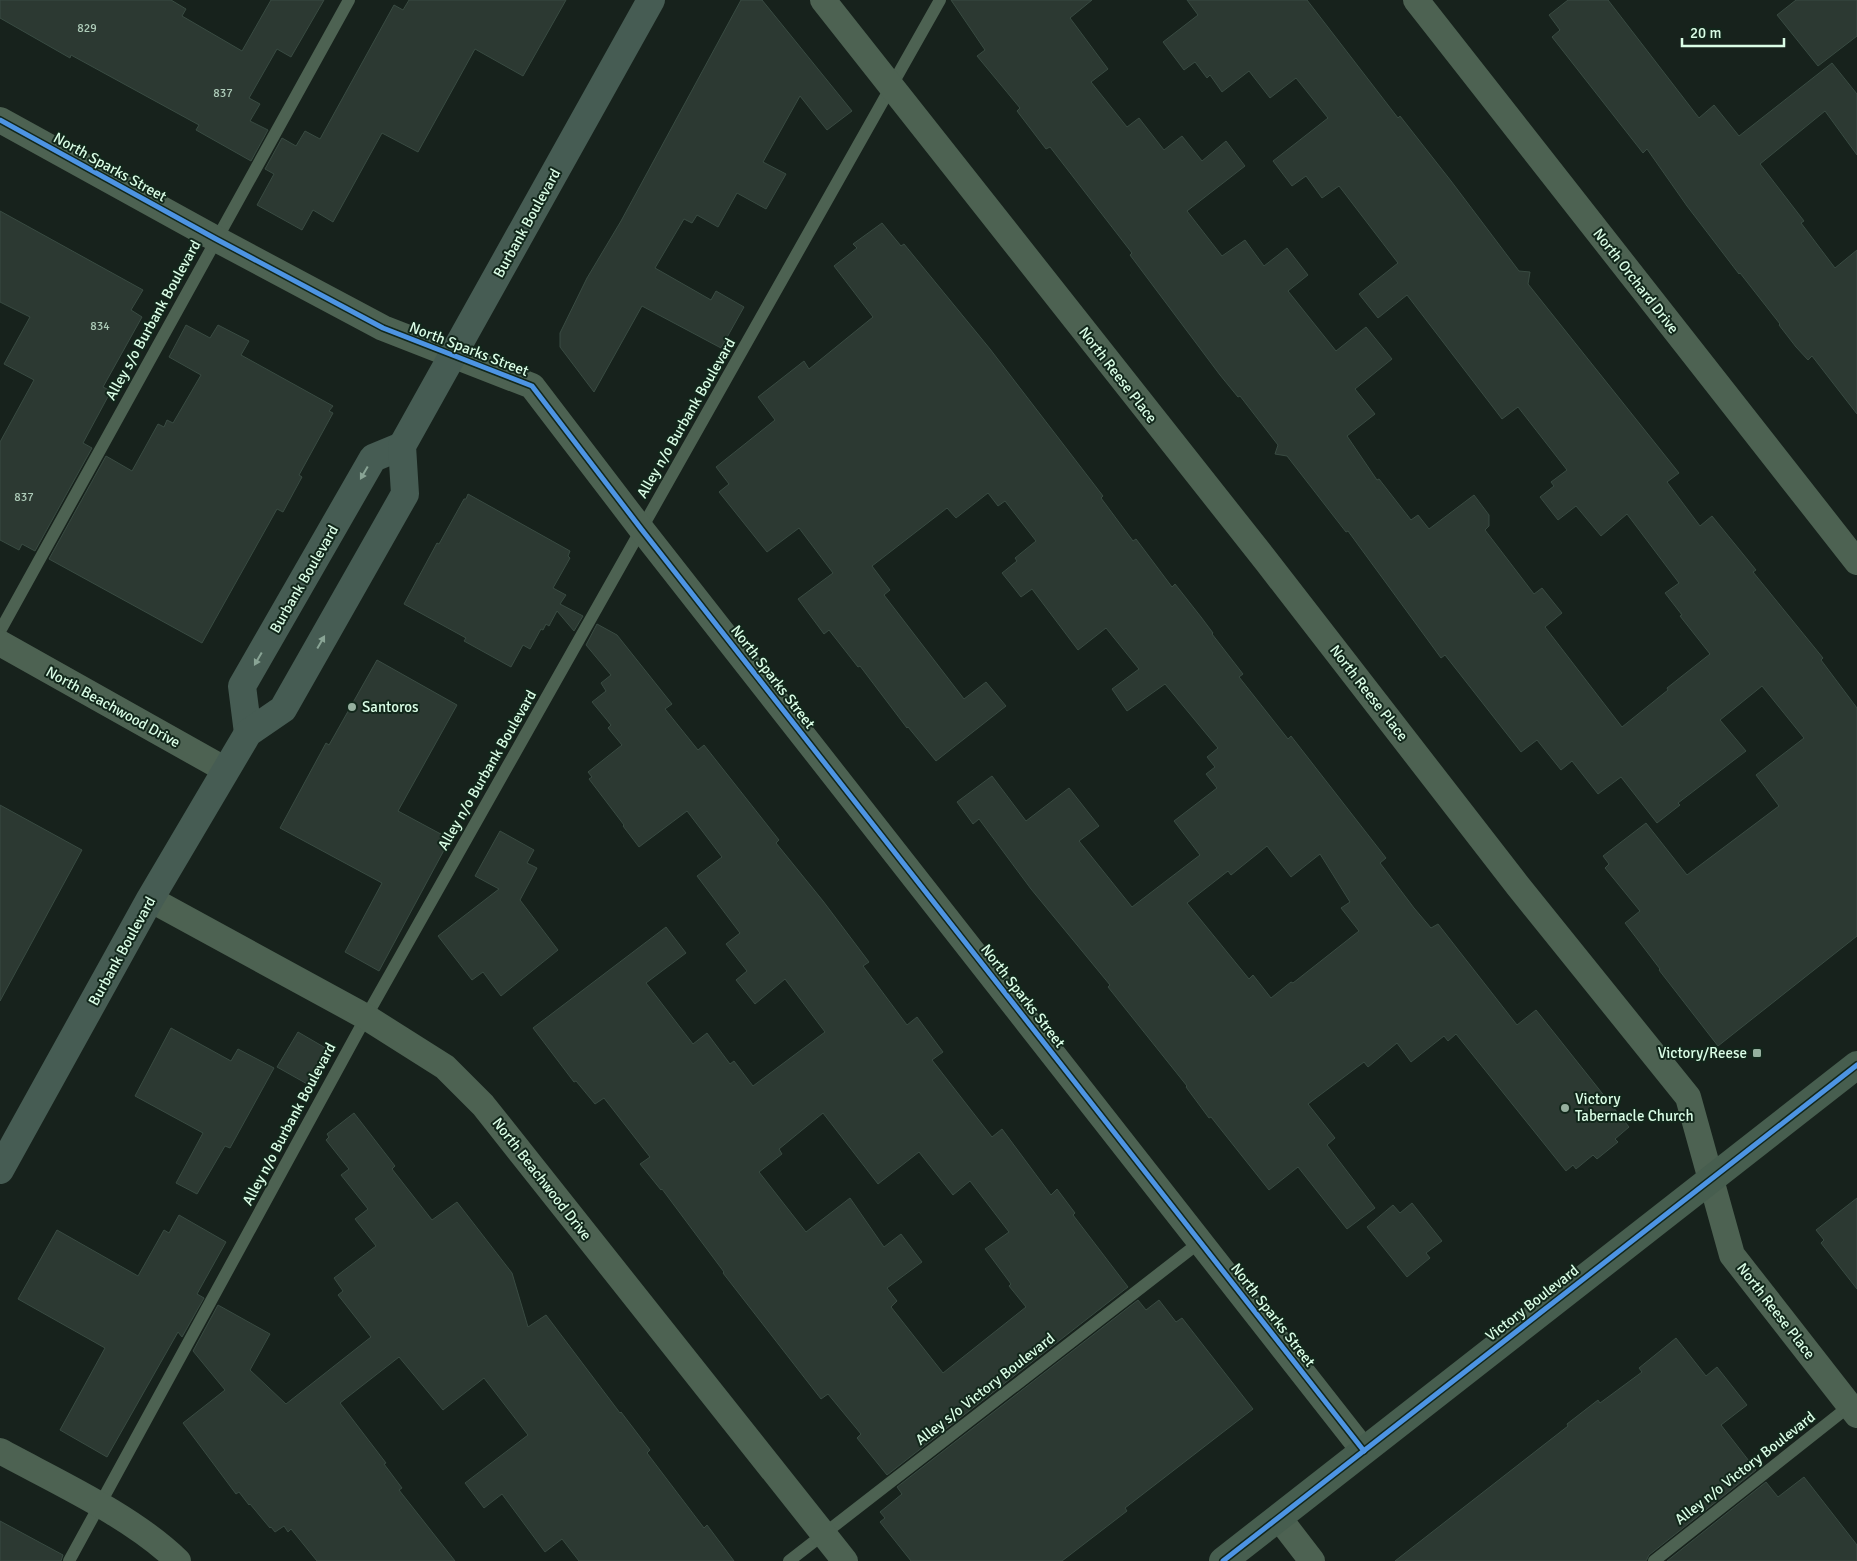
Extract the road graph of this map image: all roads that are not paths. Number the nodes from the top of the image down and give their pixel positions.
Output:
1 (349, 0) edge
2 (651, 0) edge
3 (823, 0) edge
4 (940, 0) edge
5 (1416, 0) edge
6 (892, 88) junction
7 (0, 120) edge
8 (216, 239) junction
9 (453, 356) junction
10 (402, 446) junction
11 (642, 530) junction
12 (1857, 562) edge
13 (0, 631) edge
14 (0, 643) edge
15 (248, 733) junction
16 (226, 770) junction
17 (150, 899) junction
18 (366, 1017) junction
19 (1857, 1065) edge
20 (1, 1167) edge
21 (1711, 1180) junction
22 (1200, 1242) junction
23 (1855, 1407) edge
24 (0, 1451) edge
25 (1364, 1451) junction
26 (101, 1506) junction
27 (1279, 1518) junction
28 (824, 1535) junction
29 (69, 1561) edge
30 (178, 1561) edge
31 (789, 1561) edge
32 (844, 1561) edge
33 (1223, 1561) edge
34 (1312, 1561) edge
35 (1654, 1561) edge

1 - 8 lane, Alley s/o Burbank Boulevard
2 - 9 main road, Burbank Boulevard
3 - 6 street, North Reese Place
4 - 6 lane, Alley n/o Burbank Boulevard
5 - 12 street, North Orchard Drive
6 - 11 lane, Alley n/o Burbank Boulevard
6 - 21 street, North Reese Place
7 - 8 street, North Sparks Street
8 - 9 street, North Sparks Street
8 - 13 lane, Alley s/o Burbank Boulevard
9 - 10 main road, Burbank Boulevard
9 - 11 street, North Sparks Street
15 -> 10 main road, Burbank Boulevard
10 -> 15 main road, Burbank Boulevard
11 - 18 lane, Alley n/o Burbank Boulevard
11 - 22 street, North Sparks Street
14 - 16 street, North Beachwood Drive
15 - 16 main road, Burbank Boulevard
16 - 17 main road, Burbank Boulevard
17 - 18 street, North Beachwood Drive
17 - 20 main road, Burbank Boulevard
18 - 26 lane, Alley n/o Burbank Boulevard
18 - 28 street, North Beachwood Drive
19 - 21 main road, Victory Boulevard
21 - 23 street, North Reese Place
21 - 25 main road, Victory Boulevard
22 - 25 street, North Sparks Street
22 - 28 lane, Alley s/o Victory Boulevard
23 - 35 lane, Alley n/o Victory Boulevard
24 - 26 street
25 - 27 main road, Victory Boulevard
26 - 29 lane, Alley n/o Burbank Boulevard
26 - 30 street
27 - 33 main road, Victory Boulevard
27 - 34 street
28 - 31 lane, Alley s/o Victory Boulevard
28 - 32 street, North Beachwood Drive

